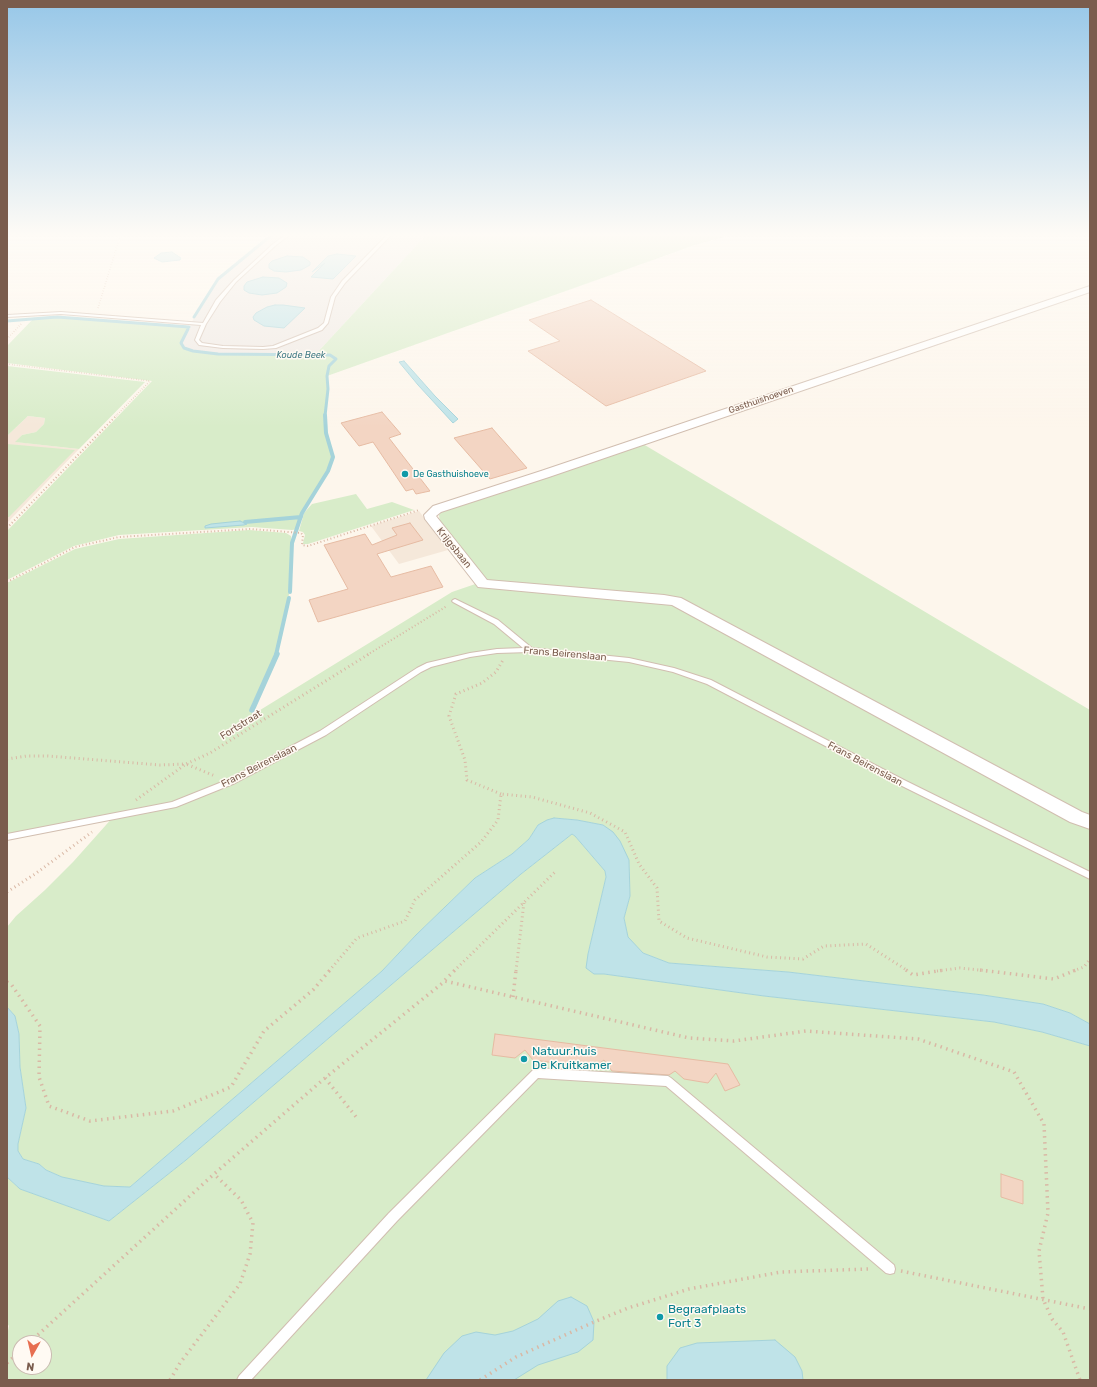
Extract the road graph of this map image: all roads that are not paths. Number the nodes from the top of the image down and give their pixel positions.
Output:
1 (221, 298) edge
2 (333, 298) edge
3 (1064, 298) edge
4 (7, 316) edge
5 (204, 324) junction
6 (432, 512) joint
7 (455, 601) road end
8 (530, 650) junction
9 (1090, 822) edge
10 (7, 837) edge
11 (1090, 876) edge
12 (890, 1269) road end
13 (243, 1380) edge

1 - 5 lane
2 - 5 lane
3 - 6 street, Gasthuishoeven
4 - 5 lane
6 - 9 street, Krijgsbaan
7 - 8 lane
8 - 10 lane, Frans Beirenslaan
8 - 11 lane, Frans Beirenslaan
12 - 13 lane

